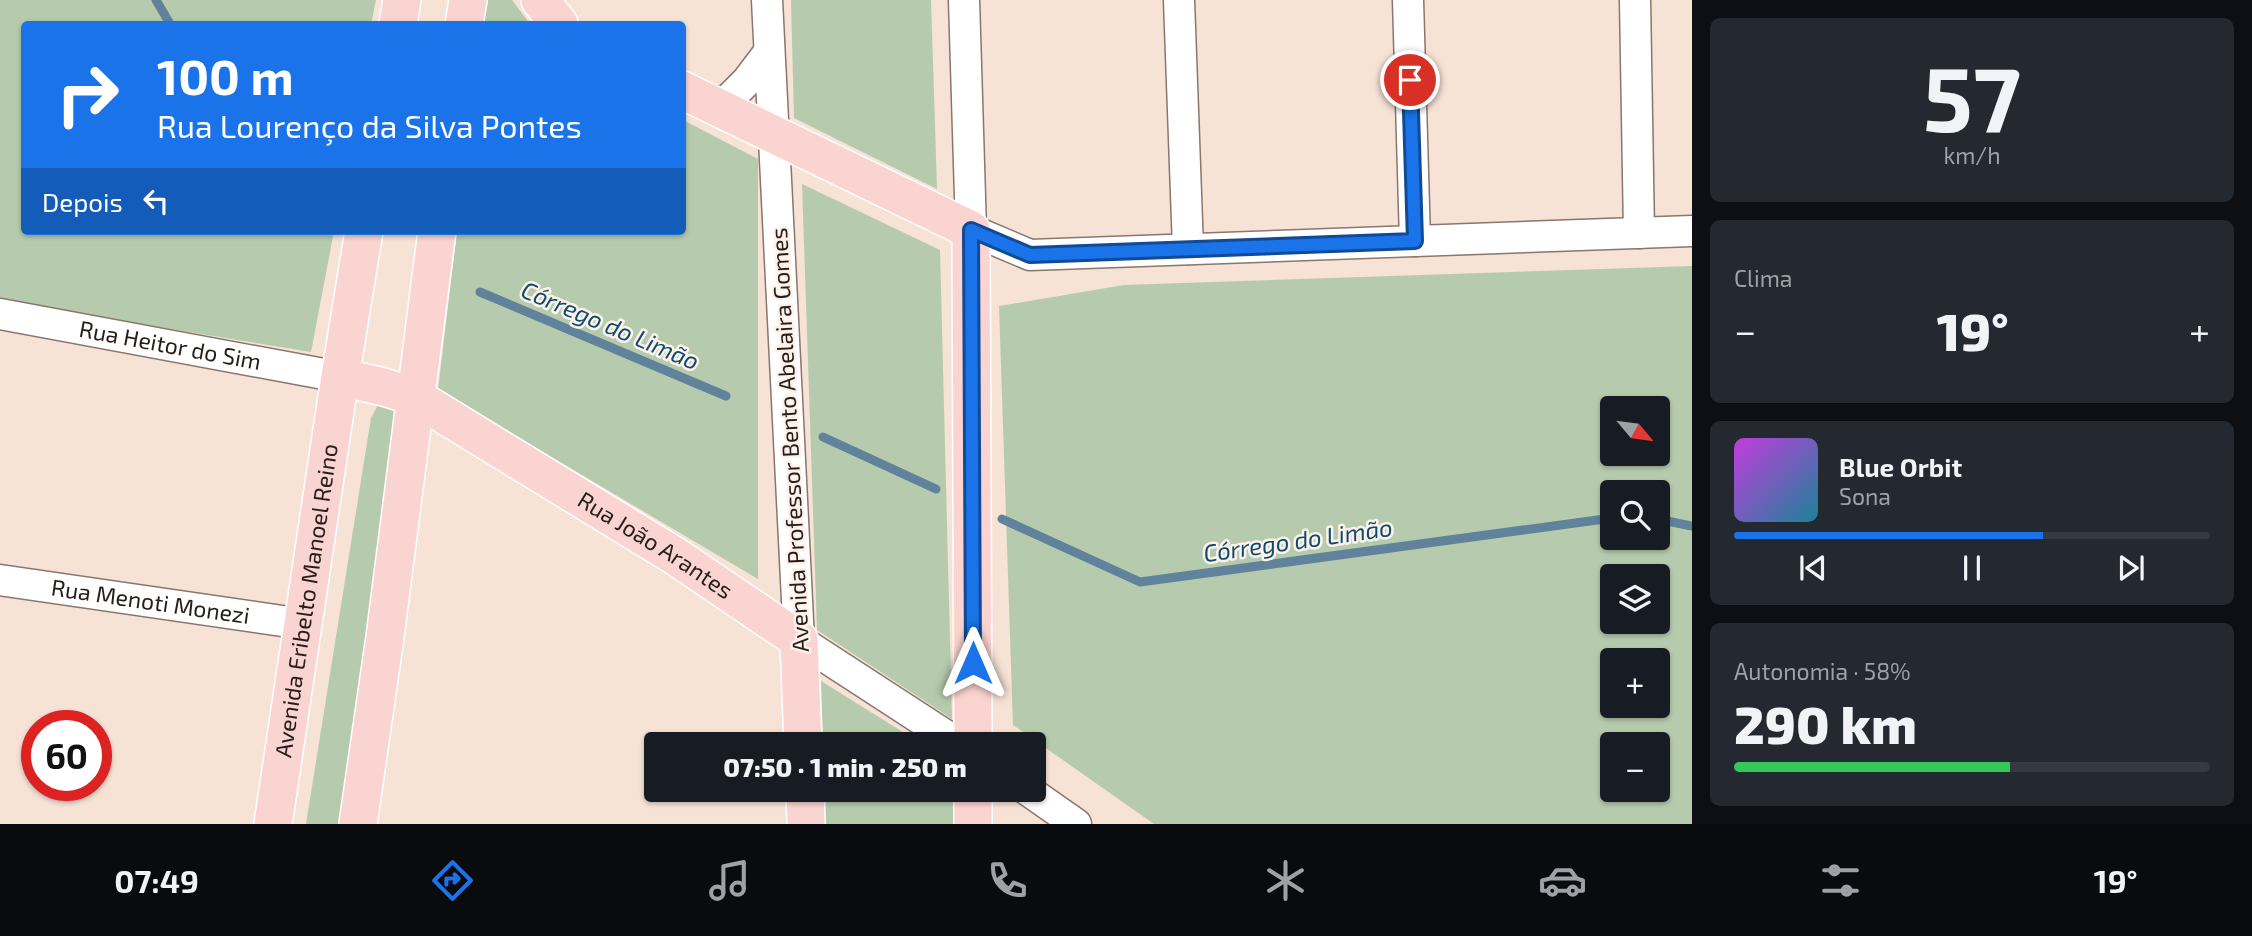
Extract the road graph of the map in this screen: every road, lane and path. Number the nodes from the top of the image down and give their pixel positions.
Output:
1 (402, 0) edge
2 (468, 0) edge
3 (540, 0) edge
4 (767, 0) edge
5 (964, 0) edge
6 (1179, 0) edge
7 (1408, 0) edge
8 (1635, 0) edge
9 (398, 21) edge
10 (464, 21) edge
11 (557, 21) edge
12 (769, 52) junction
13 (686, 92) edge
14 (720, 108) junction
15 (775, 135) junction
16 (971, 230) junction
17 (1692, 231) edge
18 (1639, 233) junction
19 (363, 235) edge
20 (436, 235) edge
21 (1415, 241) junction
22 (1188, 249) junction
23 (0, 314) edge
24 (340, 377) junction
25 (415, 397) junction
26 (0, 580) edge
27 (303, 624) junction
28 (799, 640) junction
29 (803, 732) edge
30 (941, 732) edge
31 (973, 732) edge
32 (805, 802) edge
33 (973, 802) edge
34 (1045, 802) edge
35 (273, 824) edge
36 (358, 824) edge
37 (806, 824) edge
38 (973, 824) edge
39 (1076, 824) edge

1 - 9 main road
2 - 10 main road
3 - 11 main road
4 - 12 street, Avenida Professor Bento Abelaira Gomes
5 - 16 street
6 - 22 street
7 - 21 street
8 - 18 street
12 - 14 street
12 - 15 street, Avenida Professor Bento Abelaira Gomes
13 - 14 main road
14 - 15 main road
15 - 16 main road
15 - 28 street, Avenida Professor Bento Abelaira Gomes
16 - 22 street
16 - 31 main road
17 - 18 street
18 - 21 street
19 - 24 main road, Avenida Eribelto Manoel Reino
20 - 25 main road
21 - 22 street
23 - 24 street, Rua Heitor do Sim
24 - 25 main road, Rua João Arantes
24 - 27 main road, Avenida Eribelto Manoel Reino
25 - 28 main road, Rua João Arantes
25 - 36 main road
26 - 27 street, Rua Menoti Monezi
27 - 35 main road, Avenida Eribelto Manoel Reino
28 - 29 main road, Avenida Professor Bento Abelaira Gomes
28 - 30 street, Rua João Arantes
32 - 37 main road
33 - 38 main road
34 - 39 street

